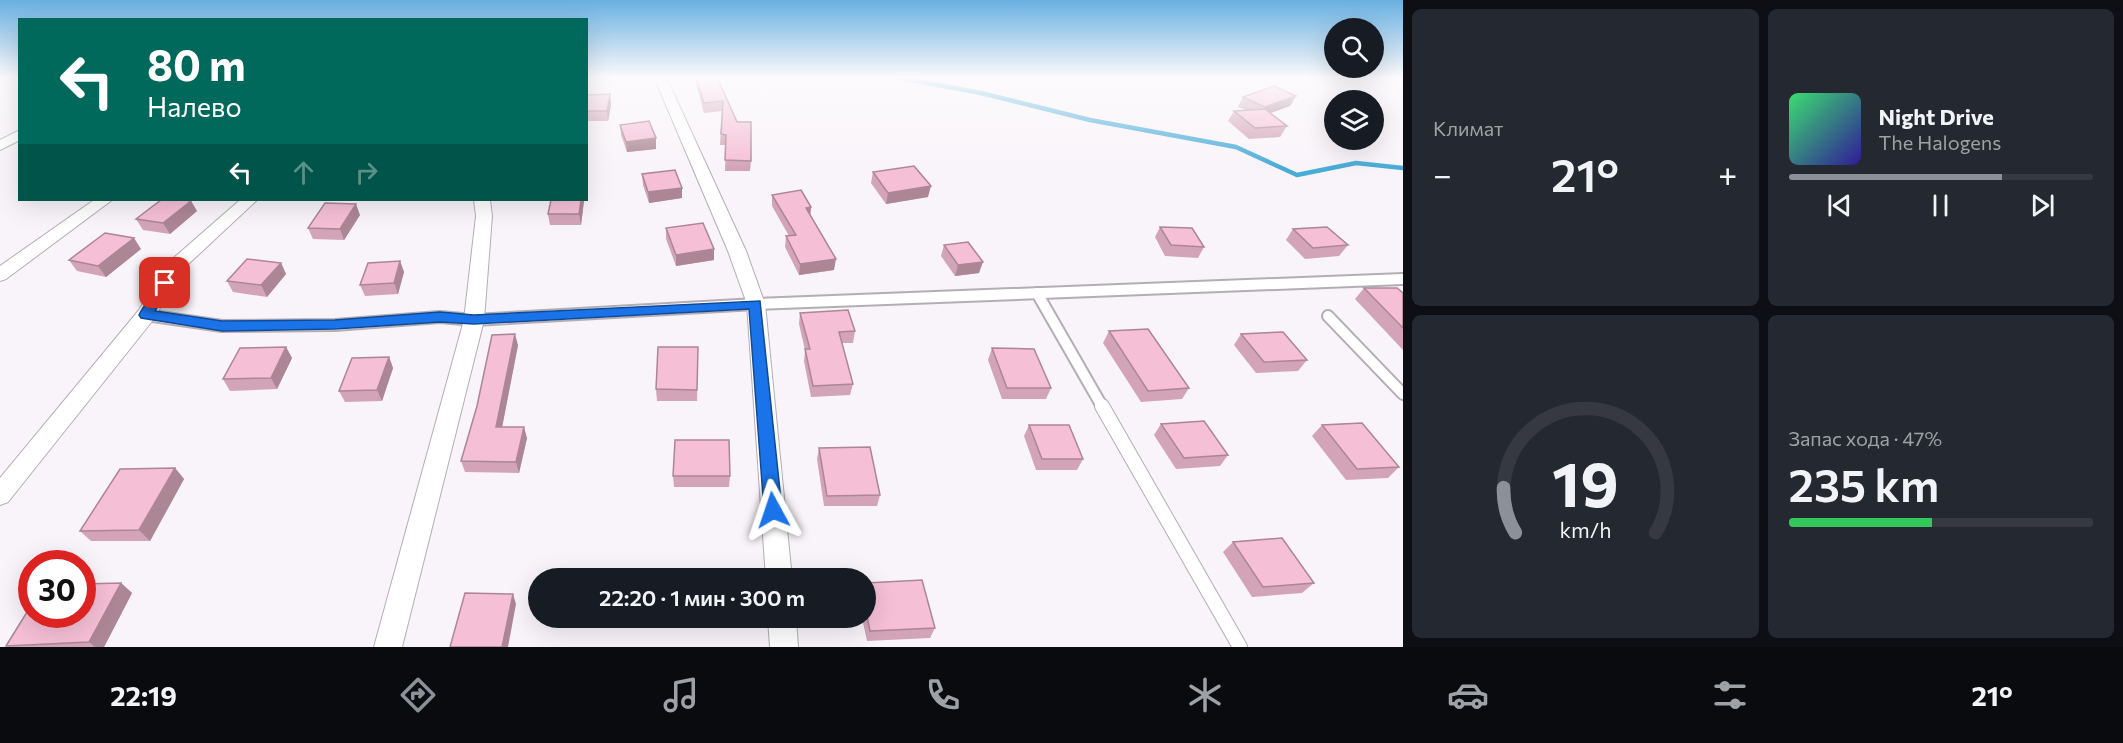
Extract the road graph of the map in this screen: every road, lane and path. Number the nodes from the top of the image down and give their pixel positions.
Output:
1 (673, 107) edge
2 (18, 135) edge
3 (0, 146) edge
4 (103, 201) edge
5 (248, 201) edge
6 (482, 201) edge
7 (0, 275) edge
8 (1403, 279) edge
9 (1037, 292) junction
10 (756, 304) junction
11 (146, 315) junction
12 (1328, 316) dead end
13 (474, 320) junction
14 (1403, 394) edge
15 (0, 495) edge
16 (778, 568) edge
17 (783, 628) edge
18 (388, 647) edge
19 (784, 647) edge
20 (1240, 647) edge

1 - 10 street
2 - 3 street
4 - 7 street
5 - 11 street
6 - 13 street
8 - 9 lane
9 - 10 lane
9 - 20 lane
10 - 13 lane
10 - 16 street
11 - 13 lane
11 - 15 street
12 - 14 lane
13 - 18 street
17 - 19 street

